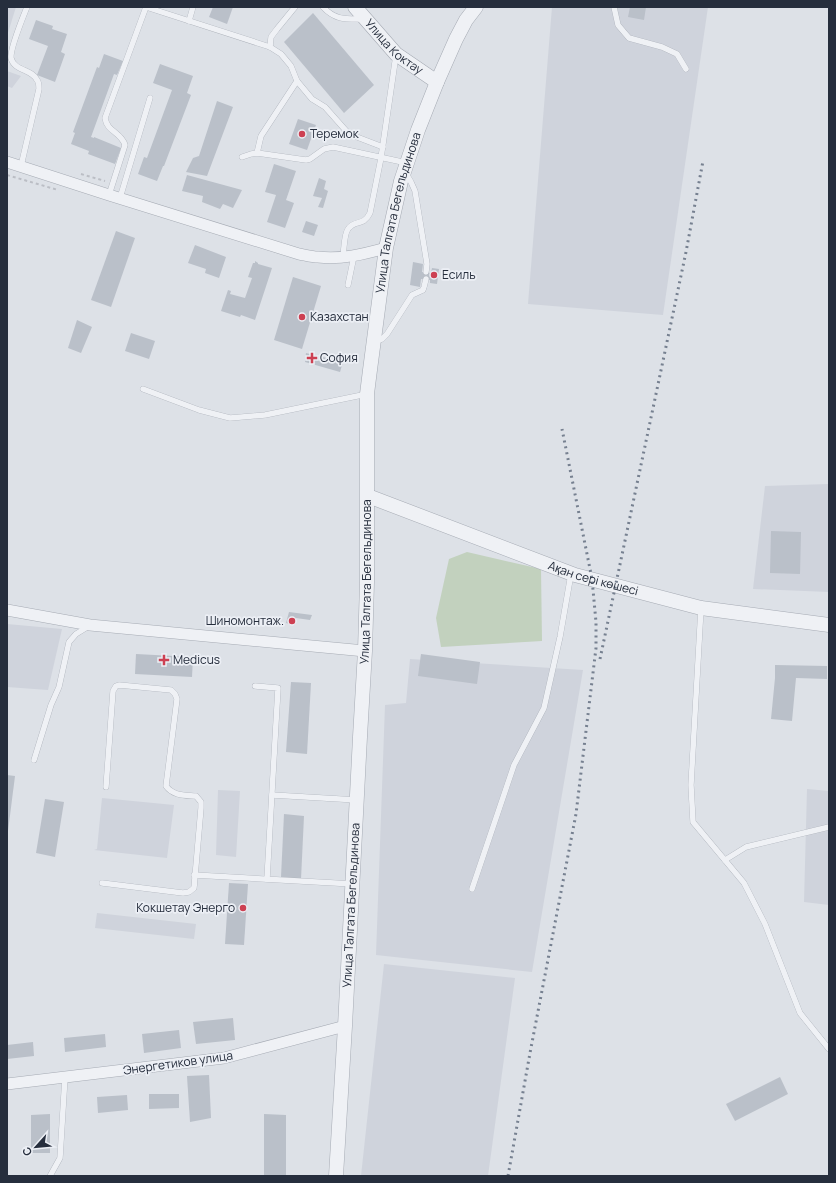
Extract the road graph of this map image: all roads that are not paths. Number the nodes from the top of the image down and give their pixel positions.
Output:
1 (27, 7) edge
2 (146, 7) edge
3 (193, 7) edge
4 (295, 7) edge
5 (323, 7) edge
6 (355, 7) edge
7 (476, 7) edge
8 (614, 7) edge
9 (366, 19) junction
10 (189, 21) junction
11 (270, 47) junction
12 (396, 54) junction
13 (686, 69) dead end
14 (297, 81) junction
15 (437, 82) junction
16 (150, 98) dead end
17 (383, 147) junction
18 (257, 153) junction
19 (242, 157) dead end
20 (381, 158) junction
21 (7, 162) edge
22 (21, 166) junction
23 (406, 167) junction
24 (115, 197) junction
25 (386, 248) junction
26 (349, 256) junction
27 (426, 272) dead end
28 (426, 279) dead end
29 (348, 285) dead end
30 (373, 341) junction
31 (143, 389) dead end
32 (367, 394) junction
33 (368, 496) junction
34 (571, 573) junction
35 (700, 608) junction
36 (7, 610) edge
37 (90, 625) junction
38 (829, 625) edge
39 (365, 651) junction
40 (255, 686) dead end
41 (34, 760) dead end
42 (106, 787) dead end
43 (272, 795) junction
44 (357, 800) junction
45 (829, 827) edge
46 (725, 860) junction
47 (194, 875) junction
48 (267, 879) junction
49 (102, 883) dead end
50 (353, 884) junction
51 (472, 889) dead end
52 (345, 1026) junction
53 (829, 1049) edge
54 (65, 1077) junction
55 (7, 1084) edge
56 (50, 1176) edge
57 (336, 1176) edge

1 - 22 lane
2 - 10 lane
2 - 24 lane
3 - 10 lane
4 - 11 lane
5 - 9 lane
6 - 9 street, Улица Коктау
7 - 15 street, Улица Талгата Бегельдинова
8 - 13 lane
9 - 12 street, Улица Коктау
10 - 11 lane
11 - 14 lane
12 - 15 street, Улица Коктау
12 - 17 lane
14 - 17 lane
14 - 18 lane
15 - 23 street, Улица Талгата Бегельдинова
16 - 24 lane
17 - 20 lane
18 - 19 lane
18 - 20 lane
20 - 23 lane
20 - 26 lane
21 - 22 street
22 - 24 street
23 - 25 street, Улица Талгата Бегельдинова
23 - 27 lane
24 - 26 street
25 - 26 street
25 - 30 street, Улица Талгата Бегельдинова
26 - 29 lane
28 - 30 lane
30 - 32 street, Улица Талгата Бегельдинова
31 - 32 lane
32 - 33 street, Улица Талгата Бегельдинова
33 - 34 street, Ақан сері көшесі
33 - 39 street, Улица Талгата Бегельдинова
34 - 35 street, Ақан сері көшесі
34 - 51 lane
35 - 38 street, Ақан сері көшесі
35 - 46 lane
36 - 37 street
37 - 39 street
37 - 41 lane
39 - 44 street, Улица Талгата Бегельдинова
40 - 43 lane
42 - 47 lane
43 - 44 lane
43 - 48 lane
44 - 50 street, Улица Талгата Бегельдинова
45 - 46 lane
46 - 53 lane
47 - 48 lane
47 - 49 lane
48 - 50 lane
50 - 52 street, Улица Талгата Бегельдинова
52 - 54 street, Энергетиков улица
52 - 57 street, Улица Талгата Бегельдинова
54 - 55 street, Энергетиков улица
54 - 56 lane

